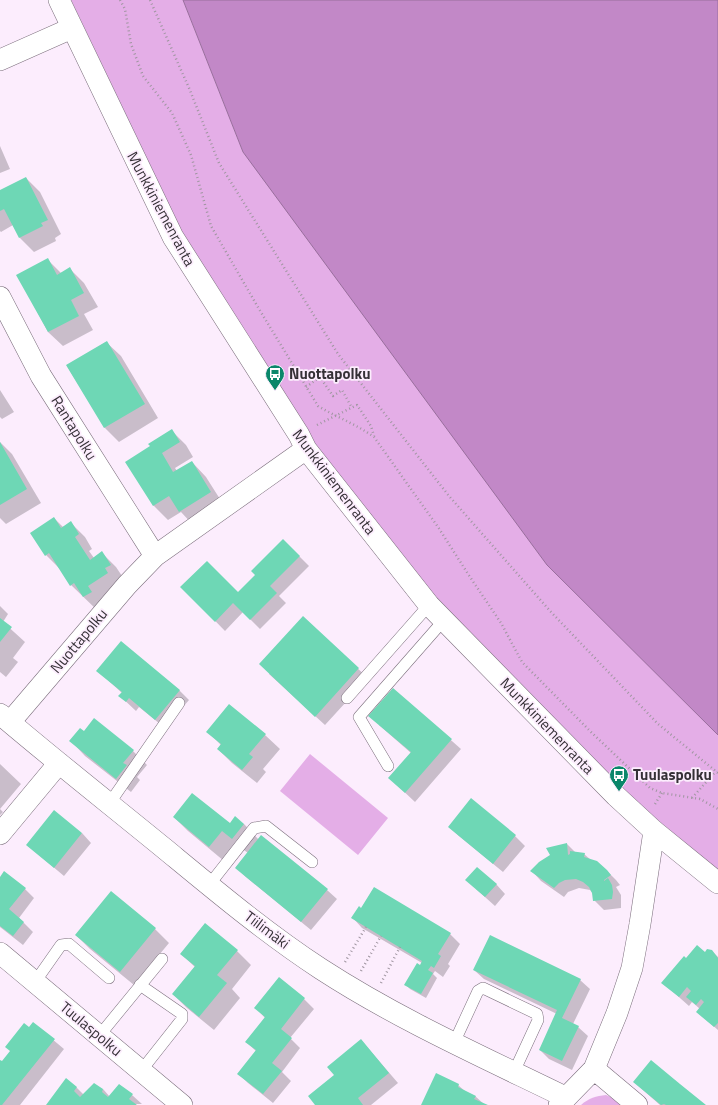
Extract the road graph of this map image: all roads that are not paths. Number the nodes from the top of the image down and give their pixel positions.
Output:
1 (59, 0) edge
2 (72, 28) junction
3 (0, 60) edge
4 (0, 297) edge
5 (302, 442) junction
6 (156, 556) junction
7 (429, 605) junction
8 (444, 620) junction
9 (347, 698) dead end
10 (179, 703) dead end
11 (5, 718) edge
12 (59, 763) junction
13 (388, 766) dead end
14 (110, 804) junction
15 (654, 830) junction
16 (0, 834) edge
17 (312, 862) dead end
18 (718, 883) edge
19 (209, 885) junction
20 (0, 953) edge
21 (162, 959) dead end
22 (109, 978) dead end
23 (34, 982) junction
24 (140, 985) junction
25 (99, 1036) junction
26 (454, 1043) junction
27 (594, 1069) junction
28 (141, 1071) junction
29 (514, 1072) junction
30 (562, 1101) edge
31 (182, 1105) edge
32 (638, 1105) edge

1 - 2 street, Munkkiniemenranta
2 - 3 street
2 - 5 street, Munkkiniemenranta
4 - 6 street, Rantapolku
5 - 6 street, Nuottapolku
5 - 7 street, Munkkiniemenranta
6 - 11 street, Nuottapolku
7 - 8 street, Munkkiniemenranta
7 - 9 lane
8 - 13 lane
8 - 15 street, Munkkiniemenranta
10 - 14 lane
11 - 12 street, Tiilimäki
12 - 14 street, Tiilimäki
12 - 16 street
14 - 19 street, Tiilimäki
15 - 18 street, Munkkiniemenranta
15 - 27 street
17 - 19 lane
19 - 26 street, Tiilimäki
20 - 23 street, Tuulaspolku
21 - 24 lane
22 - 23 lane
23 - 25 street, Tuulaspolku
24 - 25 lane
24 - 28 lane
25 - 28 street, Tuulaspolku
26 - 29 street, Tiilimäki
26 - 29 lane
27 - 30 street
27 - 32 street
28 - 31 street, Tuulaspolku
29 - 30 street, Tiilimäki

